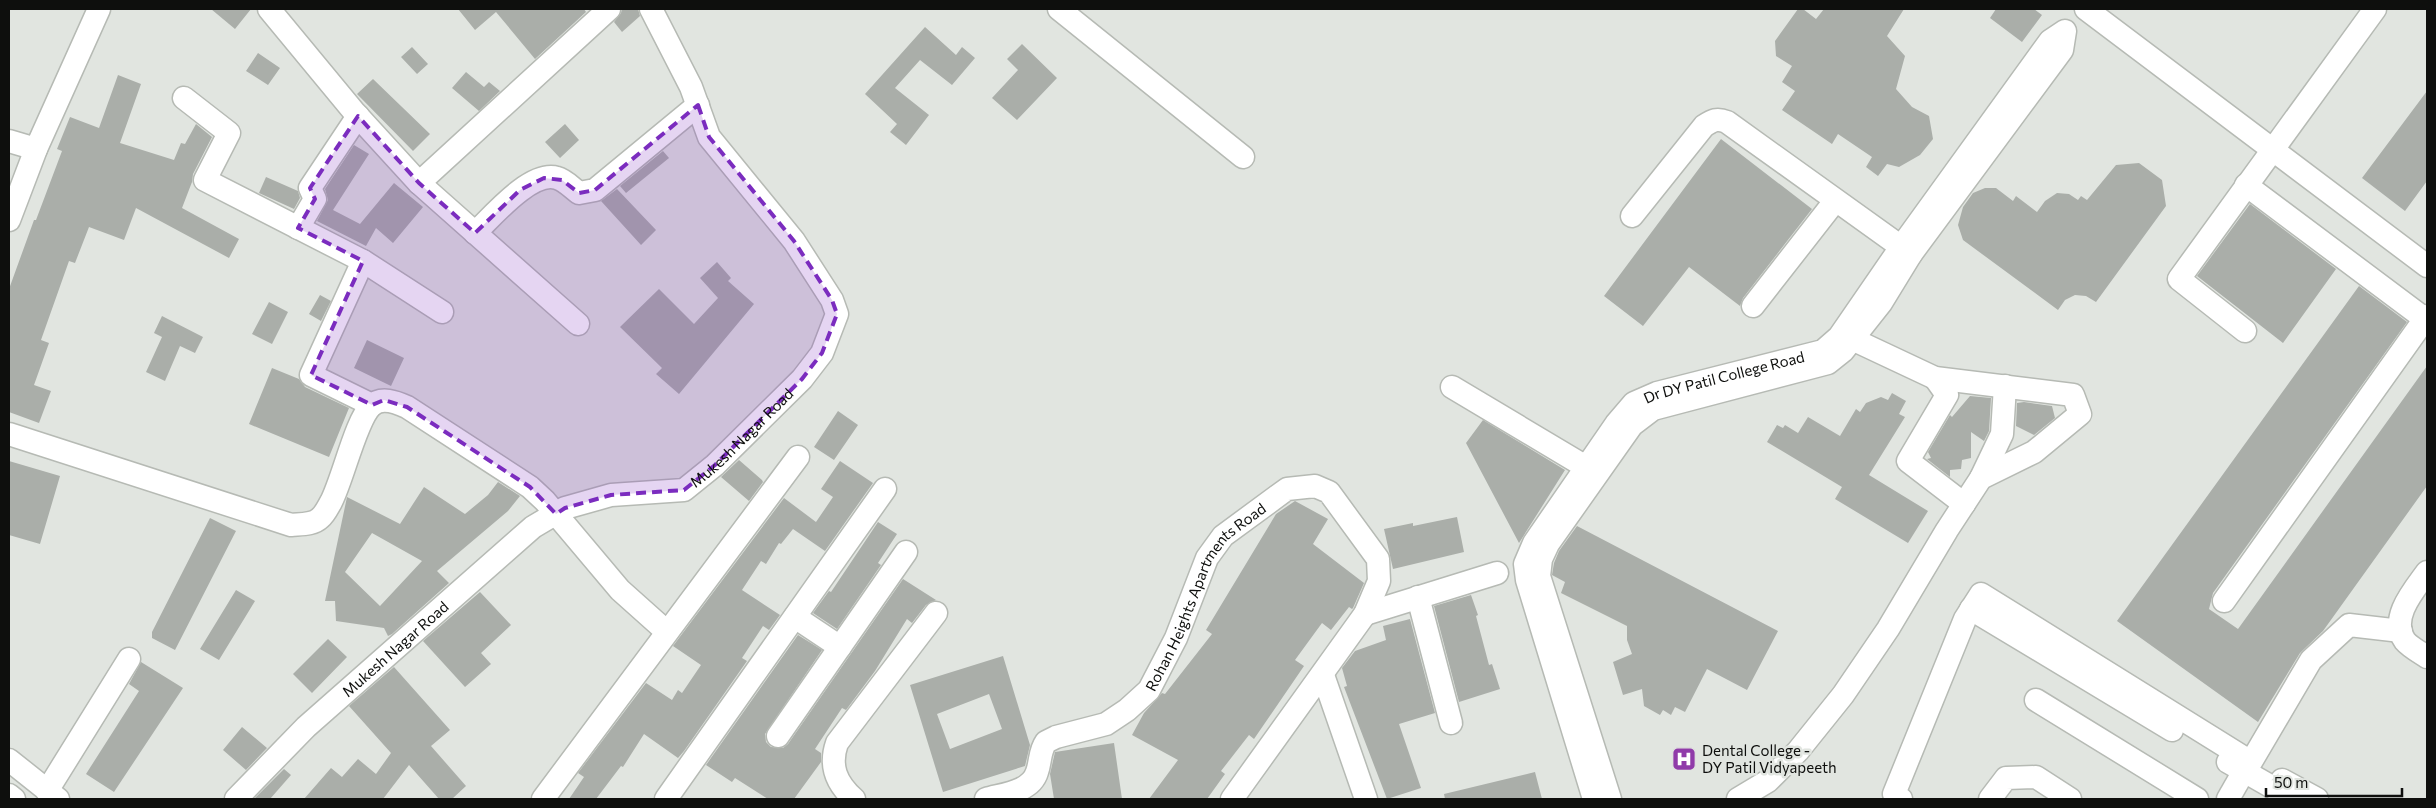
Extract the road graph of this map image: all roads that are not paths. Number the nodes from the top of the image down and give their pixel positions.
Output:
1 (99, 9) edge
2 (269, 9) edge
3 (608, 9) edge
4 (651, 9) edge
5 (1059, 9) edge
6 (2082, 9) edge
7 (2086, 9) edge
8 (2376, 9) edge
9 (184, 98) dead end
10 (698, 105) junction
11 (358, 116) junction
12 (9, 141) edge
13 (2273, 148) junction
14 (36, 149) junction
15 (1243, 156) dead end
16 (419, 183) junction
17 (2246, 185) junction
18 (1835, 201) junction
19 (1632, 216) dead end
20 (9, 220) edge
21 (298, 228) junction
22 (475, 233) junction
23 (1906, 251) junction
24 (363, 261) junction
25 (2427, 266) edge
26 (1752, 306) dead end
27 (442, 312) dead end
28 (2426, 318) edge
29 (578, 324) dead end
30 (2245, 332) dead end
31 (1850, 336) junction
32 (1935, 378) junction
33 (2005, 386) junction
34 (1452, 387) dead end
35 (372, 405) junction
36 (9, 434) edge
37 (798, 456) dead end
38 (1586, 467) junction
39 (1981, 478) junction
40 (885, 489) dead end
41 (1964, 504) junction
42 (556, 514) junction
43 (906, 552) dead end
44 (2427, 572) edge
45 (1497, 573) dead end
46 (1418, 598) junction
47 (2224, 601) dead end
48 (936, 613) dead end
49 (1365, 614) junction
50 (795, 617) junction
51 (2401, 631) junction
52 (667, 632) junction
53 (840, 647) junction
54 (2427, 657) edge
55 (129, 660) dead end
56 (1323, 675) junction
57 (2036, 700) dead end
58 (1451, 723) dead end
59 (778, 736) dead end
60 (9, 760) edge
61 (2248, 767) junction
62 (9, 795) edge
63 (52, 795) edge
64 (2058, 796) edge
65 (14, 799) edge
66 (236, 799) edge
67 (543, 799) edge
68 (666, 799) edge
69 (852, 799) edge
70 (986, 799) edge
71 (1232, 799) edge
72 (1366, 799) edge
73 (1594, 799) edge
74 (1610, 799) edge
75 (1738, 799) edge
76 (1901, 799) edge
77 (1990, 799) edge
78 (2197, 799) edge
79 (2228, 799) edge
80 (2293, 799) edge
81 (2317, 799) edge

1 - 14 street
2 - 11 street
3 - 16 street
4 - 10 street, Mukesh Nagar Road
5 - 15 street
6 - 23 street, Dr DY Patil College Road
7 - 13 street
8 - 13 street
9 - 21 street
10 - 22 street
10 - 42 street, Mukesh Nagar Road
11 - 16 street
11 - 21 street
12 - 14 street
13 - 17 street
13 - 25 street
14 - 20 street
16 - 22 street
17 - 28 street
17 - 30 street
18 - 19 street
18 - 23 street
18 - 26 street
21 - 24 street
22 - 29 street
23 - 31 street, Dr DY Patil College Road
24 - 27 street
24 - 35 street
28 - 47 street
31 - 32 street
31 - 38 street, Dr DY Patil College Road
31 - 74 street, Dr DY Patil College Road
32 - 33 street
32 - 41 street
33 - 39 street
33 - 39 street
34 - 38 street
35 - 36 street
35 - 42 street
37 - 52 street
38 - 73 street, Dr DY Patil College Road
39 - 41 street
40 - 50 street
41 - 75 street
42 - 52 street
42 - 66 street, Mukesh Nagar Road
43 - 53 street
44 - 51 street
45 - 46 street
46 - 49 street
46 - 58 street
48 - 69 street
49 - 56 street
49 - 70 street, Rohan Heights Apartments Road
50 - 53 street
50 - 68 street
51 - 54 street
51 - 61 street
52 - 67 street
53 - 59 street
55 - 63 street
56 - 71 street
56 - 72 street
57 - 78 street
60 - 63 street
61 - 76 street
61 - 79 street
61 - 80 street
61 - 81 street
62 - 65 street
64 - 77 street

